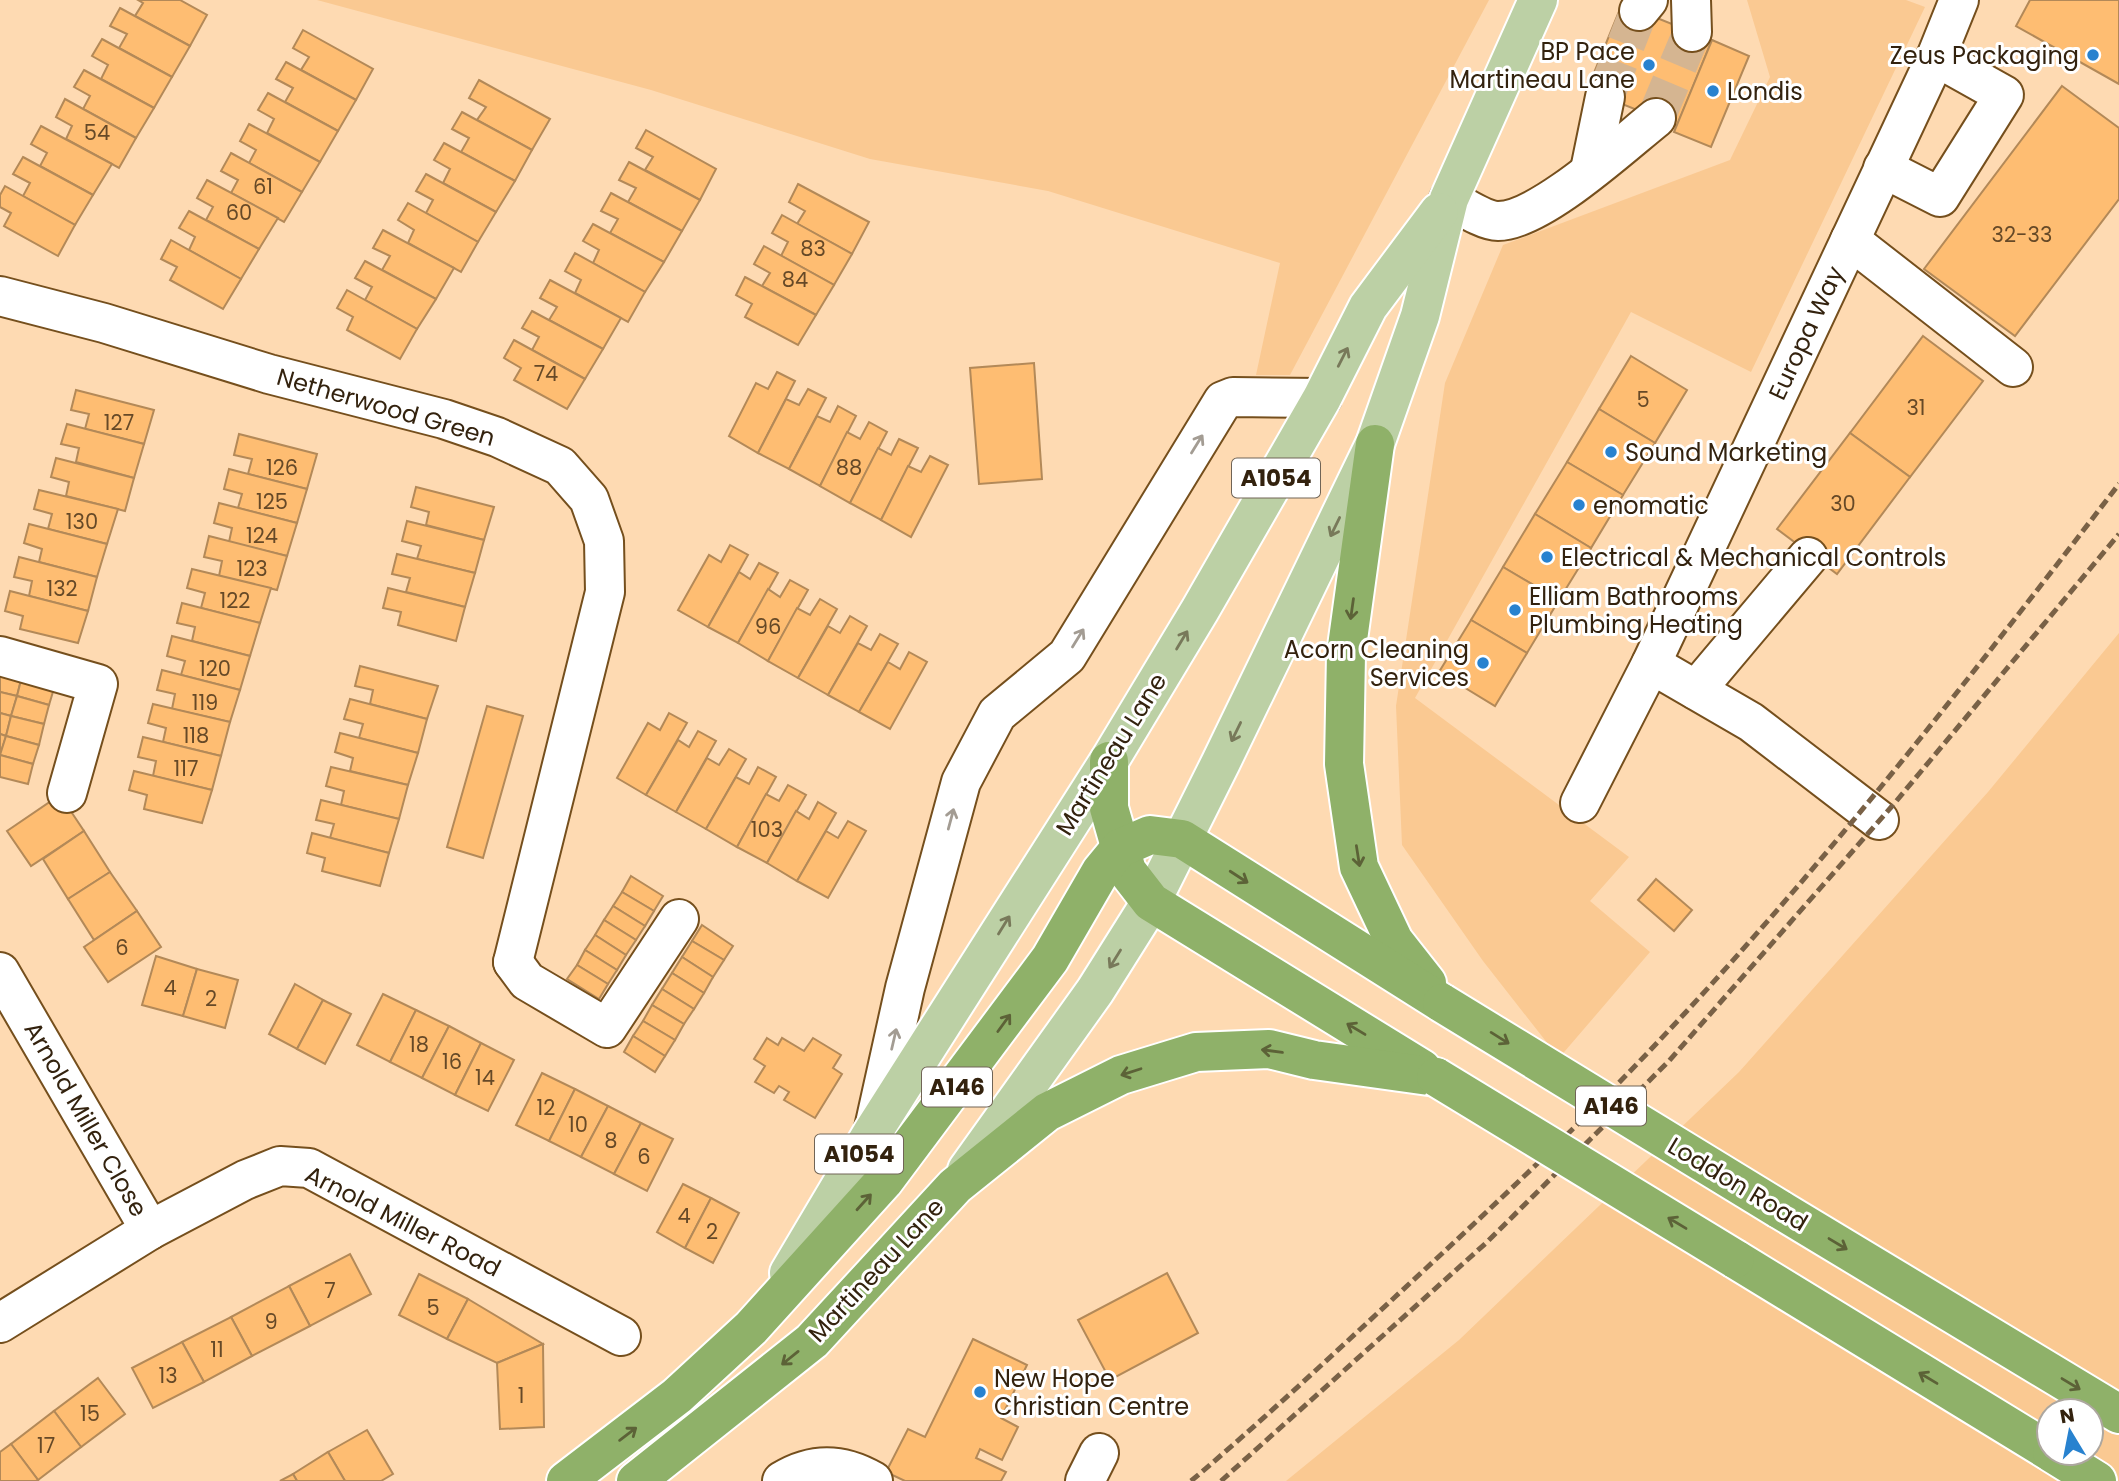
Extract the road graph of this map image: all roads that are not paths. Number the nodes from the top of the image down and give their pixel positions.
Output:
1 (1538, 0) edge
2 (1959, 0) edge
3 (1936, 57) junction
4 (1631, 108) tunnel mouth
5 (1883, 168) junction
6 (1449, 199) junction
7 (1850, 240) junction
8 (0, 296) edge
9 (2013, 367) dead end
10 (1322, 398) junction
11 (1375, 444) junction
12 (1808, 557) dead end
13 (0, 656) edge
14 (1651, 664) junction
15 (1696, 690) junction
16 (1109, 761) junction
17 (67, 793) dead end
18 (1580, 803) dead end
19 (1879, 821) dead end
20 (1182, 839) junction
21 (1120, 848) junction
22 (1151, 902) junction
23 (679, 919) dead end
24 (0, 972) edge
25 (1442, 1003) junction
26 (1436, 1077) junction
27 (874, 1130) junction
28 (956, 1186) junction
29 (150, 1230) junction
30 (769, 1307) junction
31 (0, 1322) edge
32 (621, 1336) dead end
33 (2119, 1414) edge
34 (2035, 1443) edge
35 (2075, 1467) edge
36 (570, 1478) edge
37 (636, 1481) edge
38 (782, 1481) edge
39 (873, 1481) edge
40 (2098, 1481) edge

1 - 6 main road, Martineau Lane / A1054
2 - 3 street, Europa Way
3 - 5 street, Europa Way
3 - 5 street
4 - 6 street
5 - 7 street, Europa Way
10 -> 6 main road, Martineau Lane / A1054
6 - 11 main road, Martineau Lane / A1054
7 - 9 street
7 - 14 street, Europa Way
8 - 23 street, Netherwood Green
16 -> 10 main road, Martineau Lane / A1054
27 -> 10 street
11 -> 20 main road, Martineau Lane / A1054
11 -> 25 highway, A146
12 - 15 street
13 - 17 street
14 - 15 street
14 - 18 street, Europa Way
15 - 19 street
16 - 21 highway, A146
27 -> 16 main road, Martineau Lane / A1054
20 - 21 highway, A146
20 - 22 main road, Martineau Lane / A1054
20 -> 25 highway, Loddon Road / A146
21 - 22 highway, A146
30 -> 21 highway, Martineau Lane / A146
26 -> 22 highway, A146
22 -> 28 main road, Martineau Lane / A146
24 - 29 street, Arnold Miller Close
25 -> 33 highway, Loddon Road / A146, bridge
26 -> 28 highway, A146
34 -> 26 highway, A146, bridge
27 - 30 main road, Martineau Lane / A1054
28 -> 37 highway, Martineau Lane / A146
29 - 31 street, Arnold Miller Road
29 - 32 street, Arnold Miller Road
36 -> 30 highway, Martineau Lane / A146
35 - 40 highway, A146
38 - 39 street

